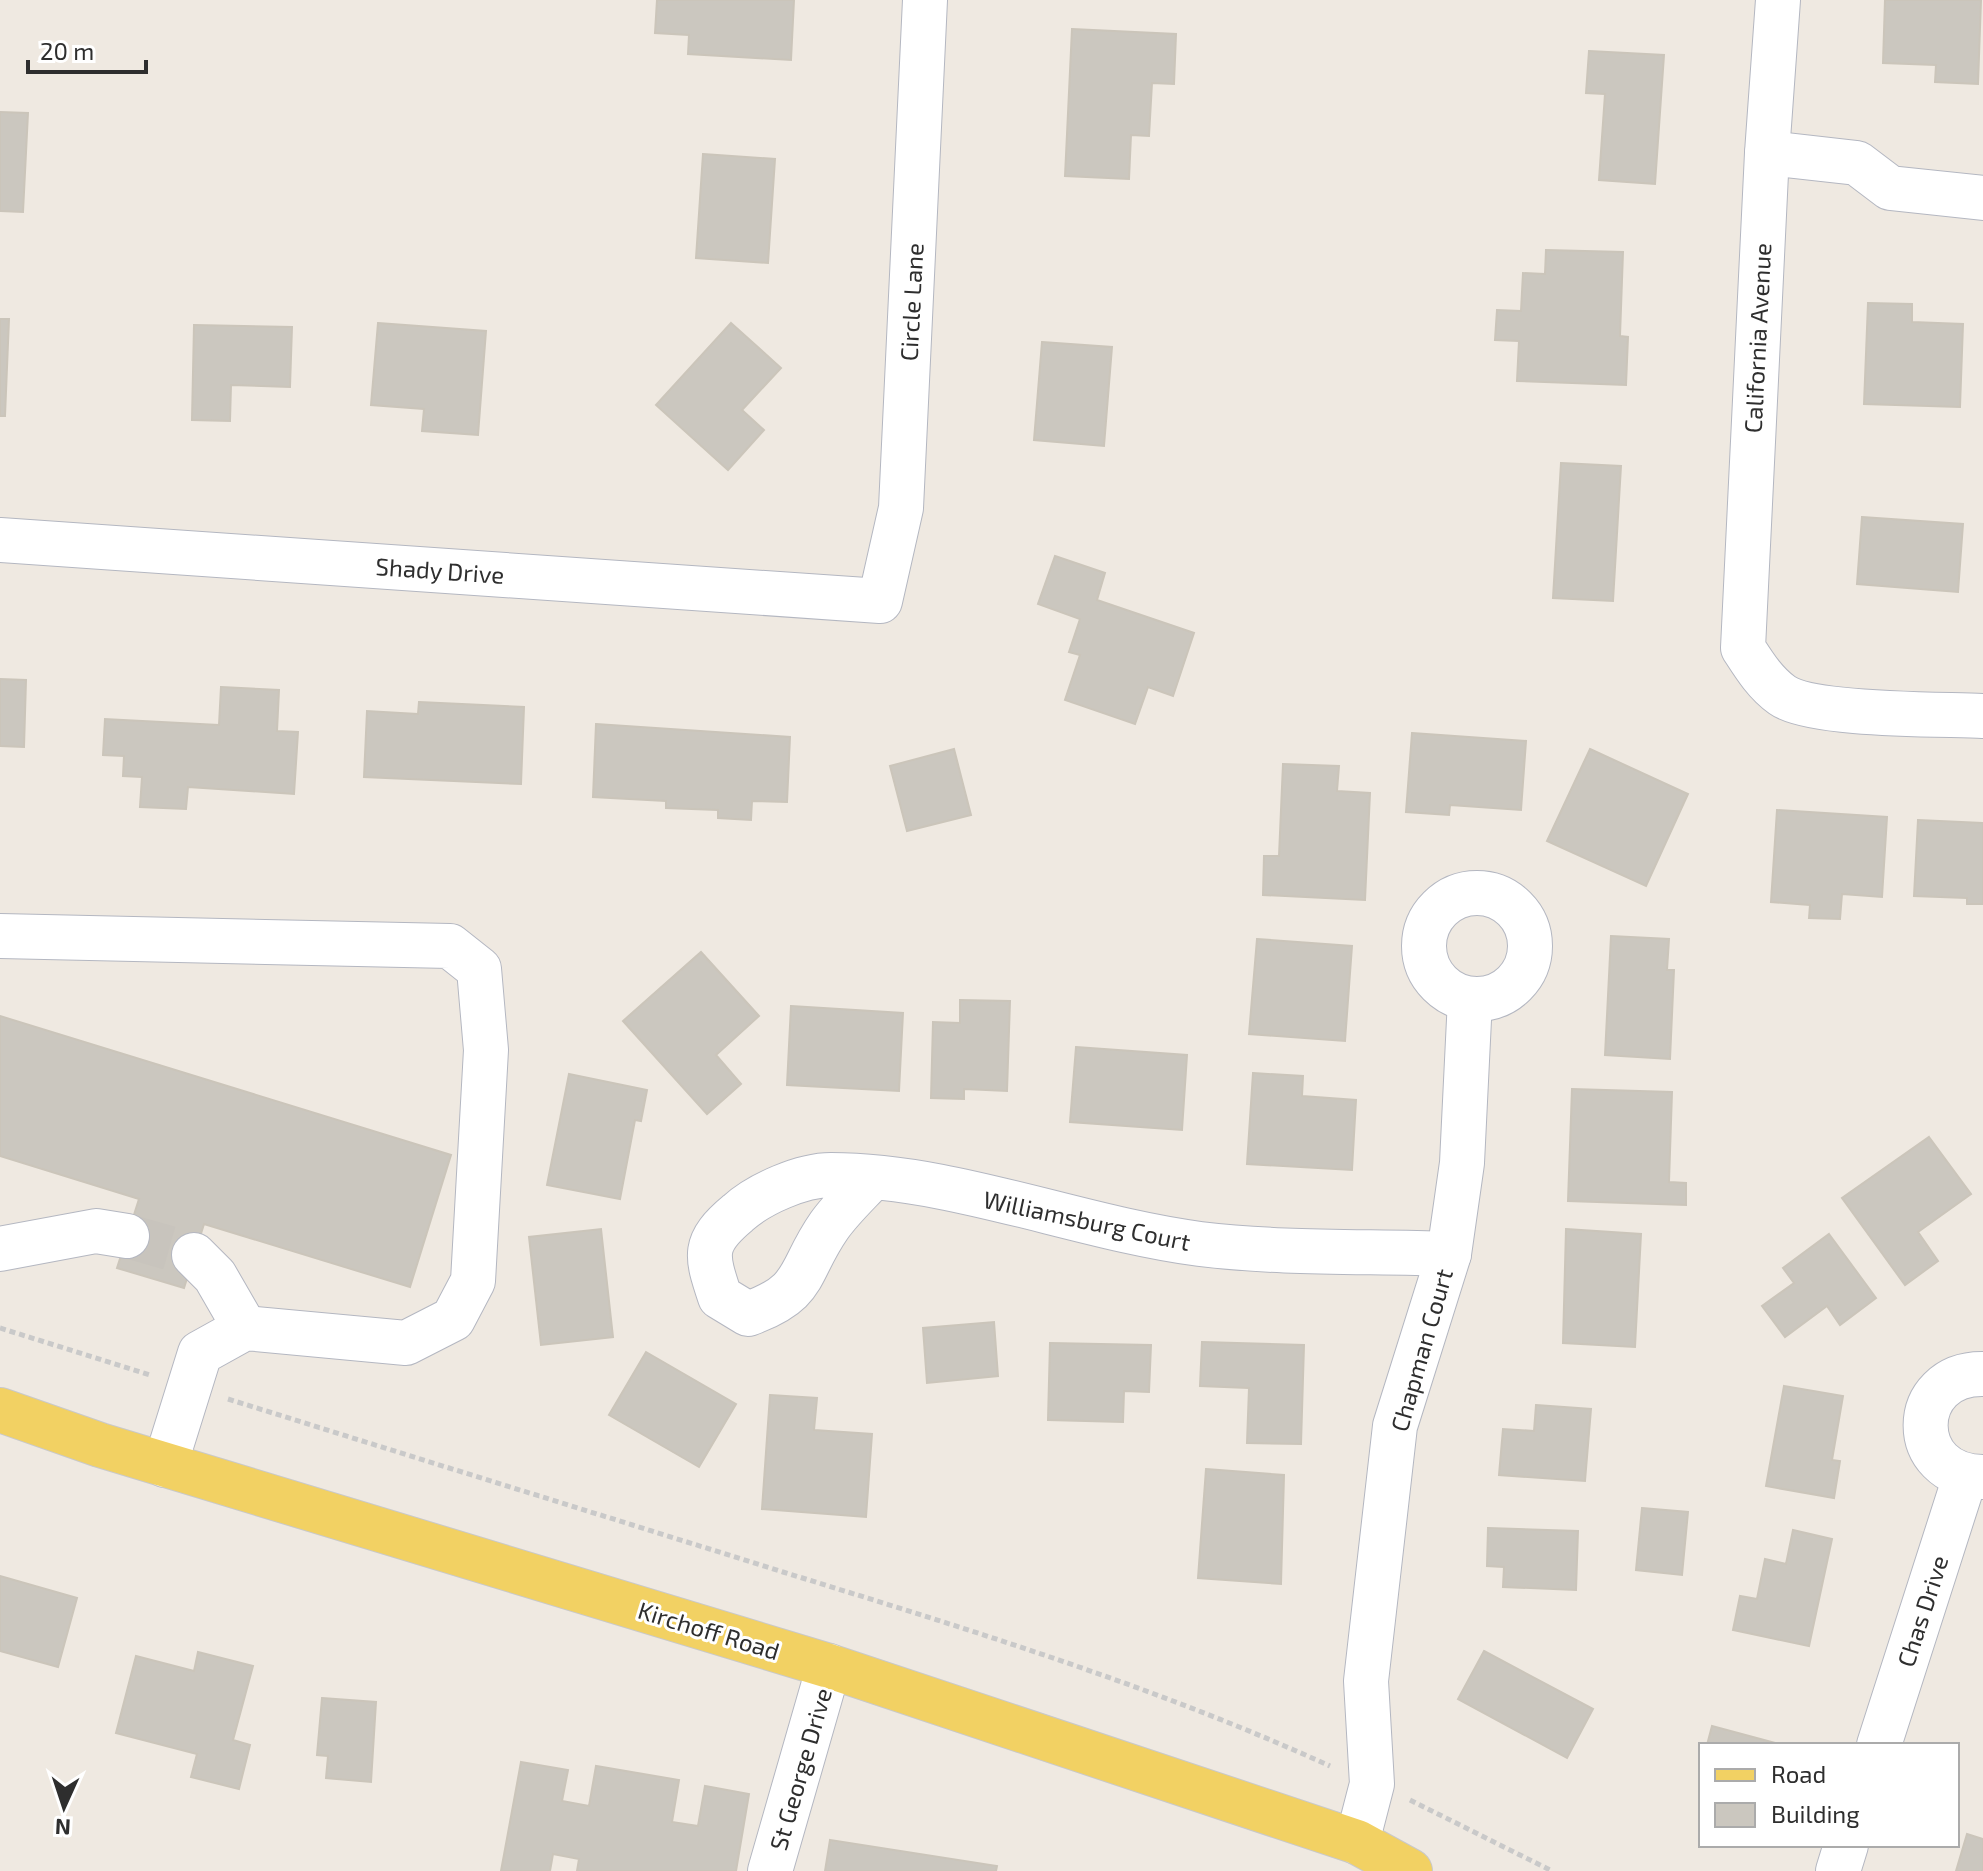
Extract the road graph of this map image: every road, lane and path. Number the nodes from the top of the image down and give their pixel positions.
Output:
1 (925, 0) edge
2 (1778, 0) edge
3 (1767, 153) junction
4 (1983, 198) edge
5 (0, 540) edge
6 (880, 601) joint
7 (1983, 716) edge
8 (0, 936) edge
9 (1470, 999) dead end
10 (871, 1179) dead end
11 (127, 1236) tunnel mouth
12 (0, 1249) edge
13 (1449, 1254) junction
14 (194, 1255) tunnel mouth
15 (0, 1328) edge
16 (245, 1328) junction
17 (1983, 1374) edge
18 (190, 1387) junction
19 (0, 1410) edge
20 (165, 1465) junction
21 (1974, 1477) edge
22 (829, 1666) junction
23 (1880, 1743) edge
24 (1336, 1769) dead end
25 (1395, 1793) dead end
26 (1357, 1842) junction
27 (1845, 1847) edge
28 (770, 1871) edge
29 (1410, 1871) edge
30 (1552, 1871) edge
31 (1838, 1871) edge

1 - 6 street, Circle Lane
2 - 3 street, California Avenue
3 - 4 street
3 - 7 street, California Avenue
5 - 6 street, Shady Drive
8 - 16 street
9 - 13 street, Chapman Court
10 - 13 street, Williamsburg Court
11 - 12 street
13 - 26 street, Chapman Court
14 - 16 street
15 - 18 path
16 - 18 street
17 - 21 street, Chas Drive
18 - 20 street
18 - 24 path
19 - 20 main road, Kirchoff Road
20 - 22 main road, Kirchoff Road
21 - 23 street, Chas Drive
22 - 26 main road, Kirchoff Road
22 - 28 street, St George Drive
25 - 30 path
26 - 29 main road, Kirchoff Road
27 - 31 street

